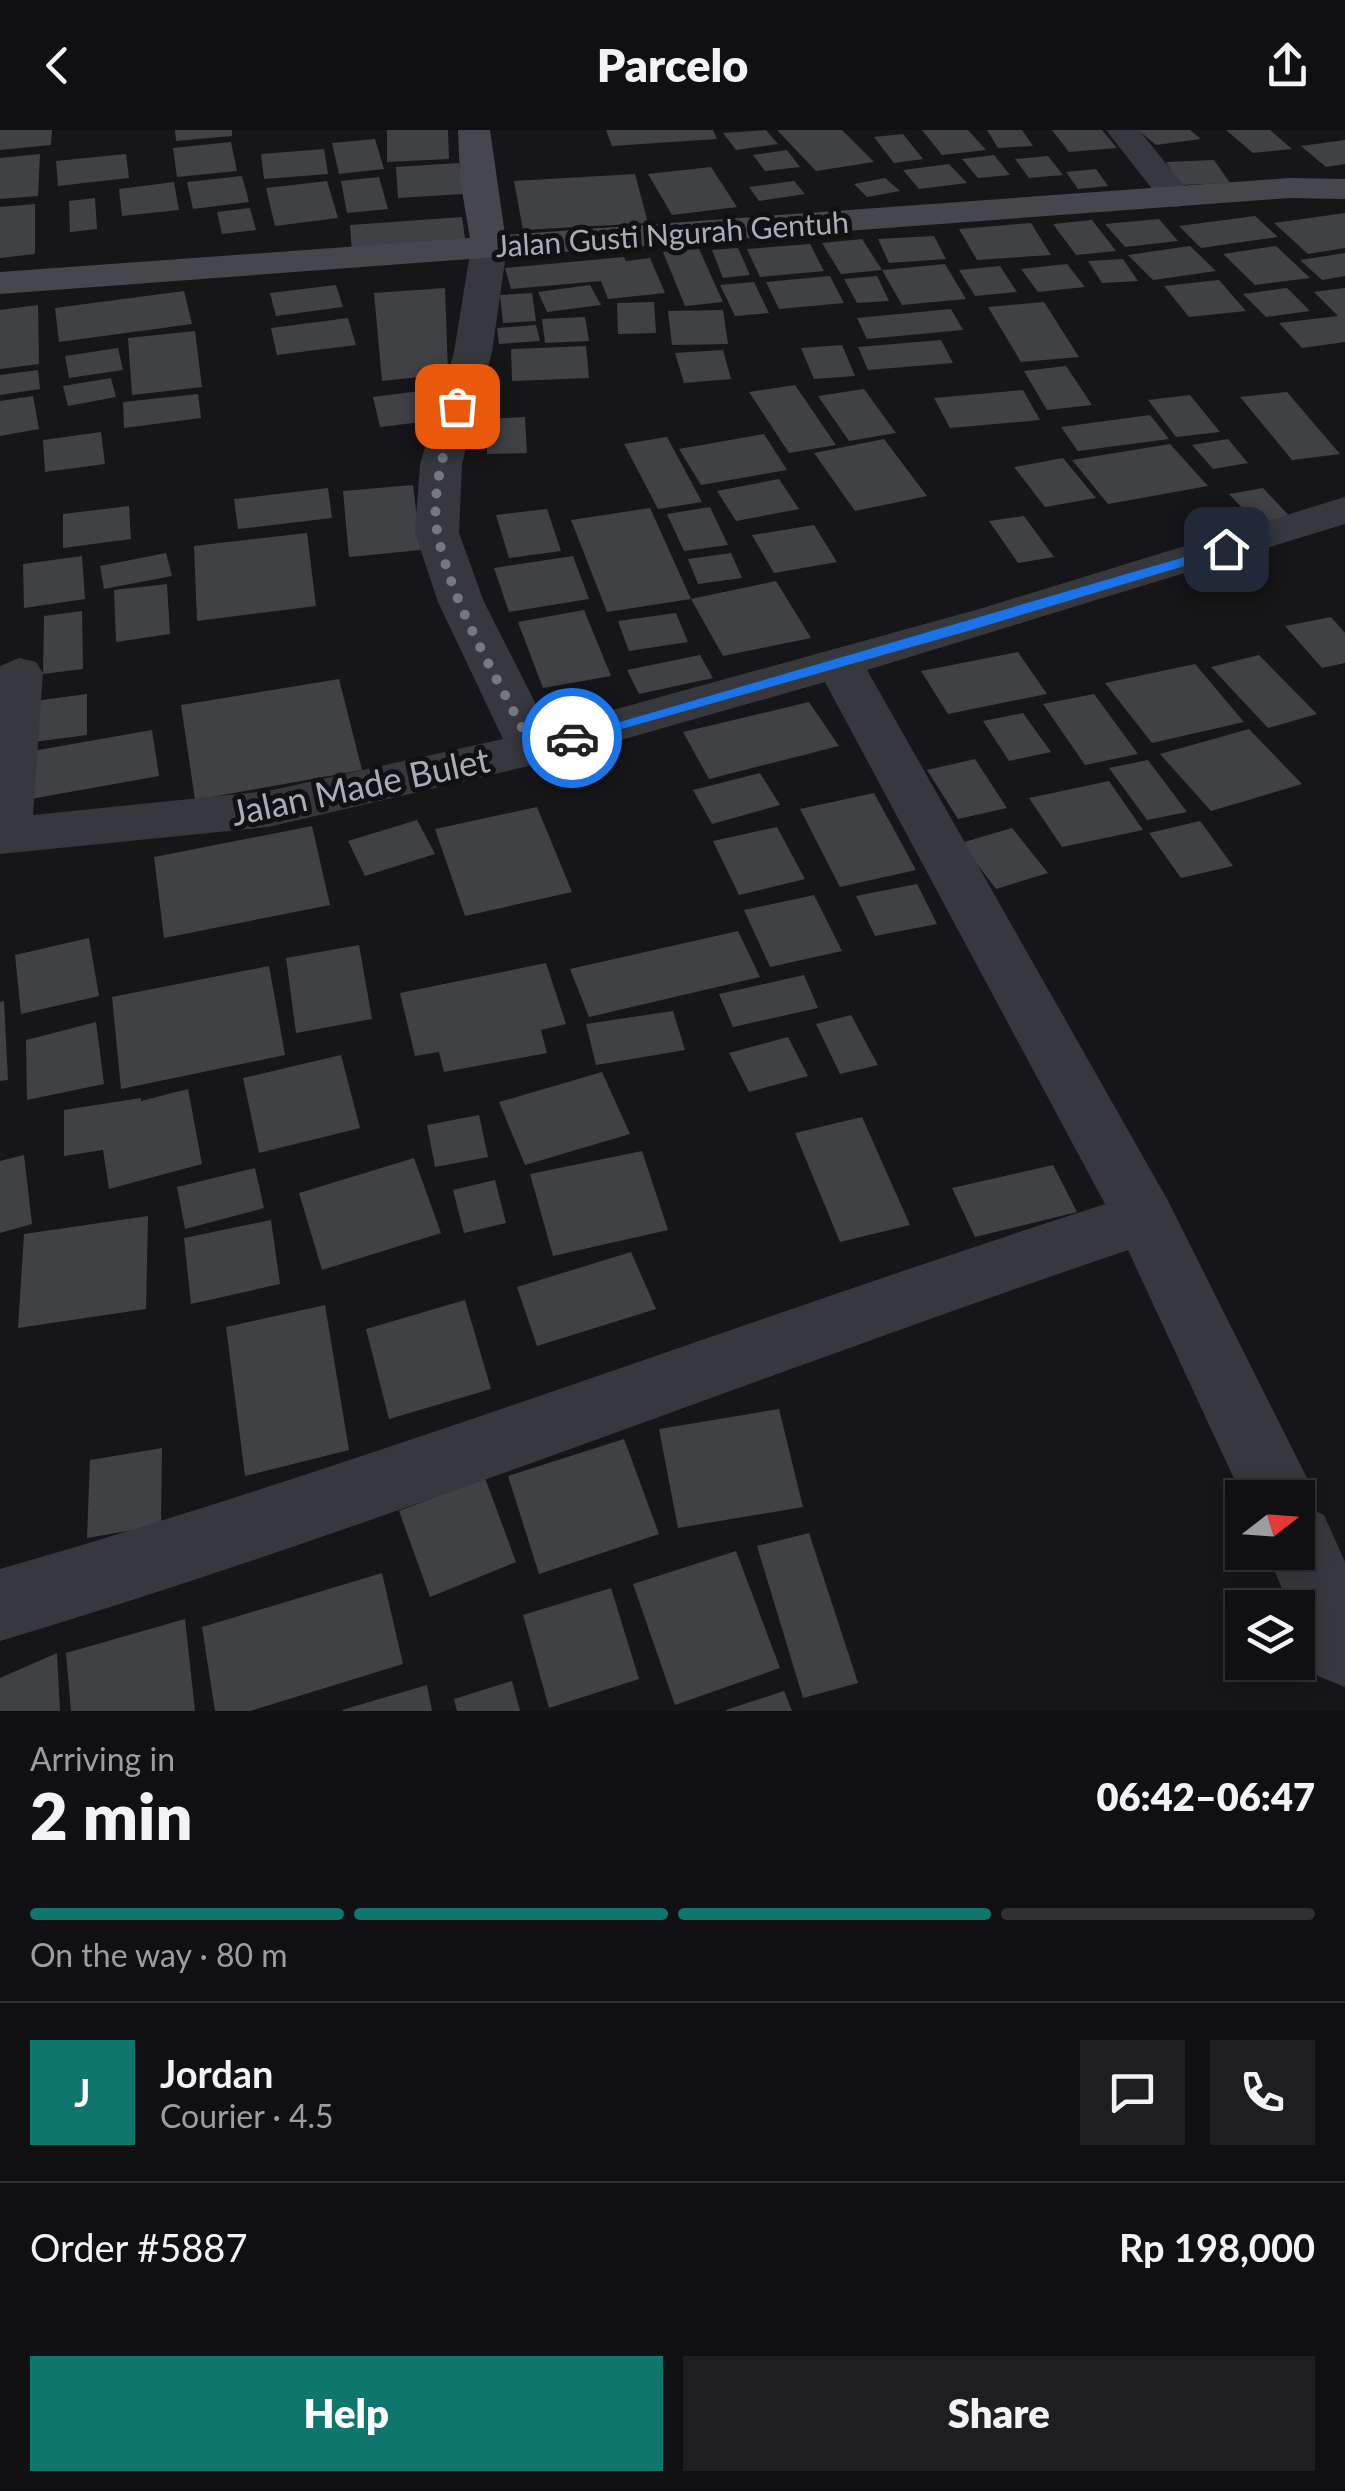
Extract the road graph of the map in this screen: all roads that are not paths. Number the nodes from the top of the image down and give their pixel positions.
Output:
1 (474, 130) edge
2 (1122, 130) edge
3 (1345, 189) edge
4 (1176, 196) junction
5 (489, 247) junction
6 (0, 283) edge
7 (1345, 510) edge
8 (839, 663) junction
9 (20, 672) dead end
10 (533, 749) junction
11 (3, 836) edge
12 (1145, 1218) junction
13 (1271, 1480) edge
14 (1311, 1570) edge
15 (0, 1605) edge
16 (1345, 1649) edge

1 - 5 main road
2 - 4 street
3 - 4 main road, Jalan Gusti Ngurah Gentuh
4 - 5 main road, Jalan Gusti Ngurah Gentuh
5 - 6 main road, Jalan Gusti Ngurah Gentuh
5 - 10 street
7 - 8 street, Jalan Made Bulet
8 - 10 street, Jalan Made Bulet
8 - 12 street
9 - 11 street
10 - 11 street, Jalan Made Bulet
12 - 13 street
12 - 15 street
14 - 16 street

